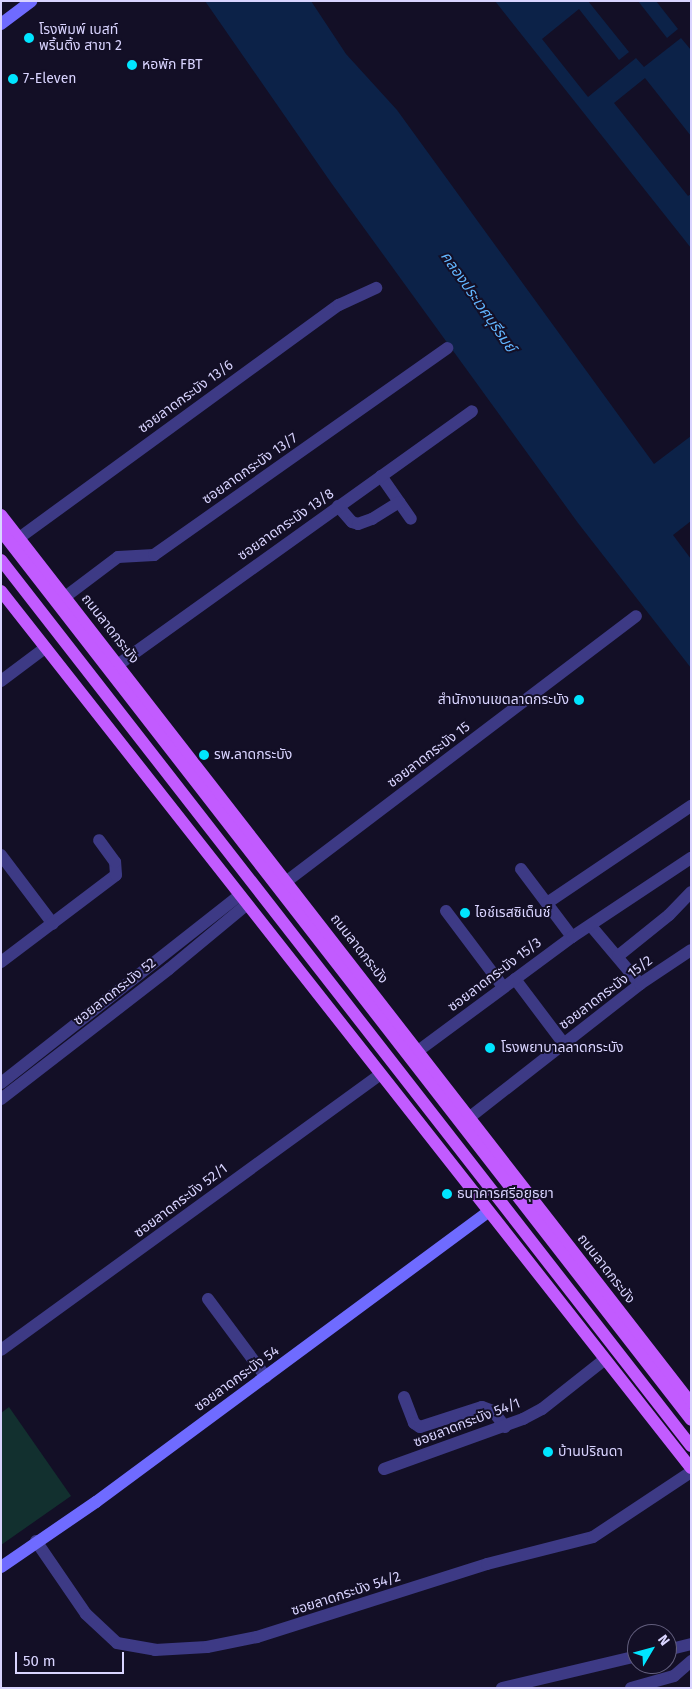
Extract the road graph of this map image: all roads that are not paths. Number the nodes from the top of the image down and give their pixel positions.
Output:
1 (31, 1) edge
2 (1, 24) edge
3 (376, 288) dead end
4 (448, 348) dead end
5 (472, 411) dead end
6 (381, 476) junction
7 (399, 502) junction
8 (338, 506) junction
9 (1, 515) edge
10 (411, 519) dead end
11 (1, 531) edge
12 (19, 538) junction
13 (1, 560) edge
14 (1, 591) edge
15 (65, 597) junction
16 (636, 616) dead end
17 (46, 648) junction
18 (119, 664) junction
19 (1, 681) edge
20 (691, 806) edge
21 (98, 840) dead end
22 (1, 855) edge
23 (691, 858) edge
24 (521, 869) dead end
25 (287, 881) junction
26 (691, 892) edge
27 (242, 900) junction
28 (547, 903) junction
29 (446, 911) dead end
30 (53, 924) junction
31 (591, 926) junction
32 (572, 937) junction
33 (691, 950) edge
34 (618, 956) junction
35 (1, 962) edge
36 (515, 979) junction
37 (640, 984) junction
38 (503, 987) junction
39 (564, 1044) junction
40 (418, 1051) junction
41 (379, 1075) junction
42 (1, 1083) edge
43 (1, 1099) edge
44 (470, 1117) junction
45 (522, 1186) junction
46 (488, 1212) junction
47 (208, 1299) dead end
48 (1, 1350) edge
49 (604, 1360) junction
50 (266, 1377) junction
51 (404, 1396) dead end
52 (691, 1403) edge
53 (691, 1420) edge
54 (505, 1427) junction
55 (691, 1446) edge
56 (384, 1469) dead end
57 (691, 1470) edge
58 (36, 1541) junction
59 (1, 1567) edge
60 (691, 1644) edge
61 (677, 1648) edge
62 (627, 1658) edge
63 (691, 1661) edge
64 (502, 1688) edge
65 (631, 1688) edge

1 - 2 main road
3 - 12 street, ซอยลาดกระบัง 13/6
4 - 15 street, ซอยลาดกระบัง 13/7
5 - 6 street, ซอยลาดกระบัง 13/8
6 - 7 street
6 - 8 street, ซอยลาดกระบัง 13/8
7 - 8 street
7 - 10 street
8 - 18 street, ซอยลาดกระบัง 13/8
9 - 12 main road, ถนนลาดกระบัง
11 - 53 main road, bridge
12 - 15 main road, ถนนลาดกระบัง
13 - 55 main road, bridge
14 - 17 main road
15 - 18 main road, ถนนลาดกระบัง
16 - 25 street, ซอยลาดกระบัง 15
17 - 19 street
17 - 27 main road
18 - 25 main road, ถนนลาดกระบัง
20 - 28 street
21 - 30 street
22 - 30 street
23 - 31 street, ซอยลาดกระบัง 15/3
24 - 28 street
25 - 40 main road, ถนนลาดกระบัง
26 - 34 street
27 - 41 main road
27 - 42 street, ซอยลาดกระบัง 52
27 - 43 street, ซอยลาดกระบัง 52
28 - 32 street
29 - 38 street
30 - 35 street
31 - 32 street, ซอยลาดกระบัง 15/3
31 - 34 street
32 - 36 street, ซอยลาดกระบัง 15/3
33 - 37 street, ซอยลาดกระบัง 15/2
34 - 37 street
36 - 38 street, ซอยลาดกระบัง 15/3
36 - 39 street
37 - 39 street, ซอยลาดกระบัง 15/2
38 - 40 street, ซอยลาดกระบัง 15/3
39 - 44 street, ซอยลาดกระบัง 15/2
40 - 44 main road, ถนนลาดกระบัง
41 - 46 main road
41 - 48 street, ซอยลาดกระบัง 52/1
44 - 45 main road, ถนนลาดกระบัง
45 - 46 main road
45 - 52 main road, ถนนลาดกระบัง
46 - 49 main road
46 - 50 main road, ซอยลาดกระบัง 54
47 - 50 street
49 - 54 street, ซอยลาดกระบัง 54/1
49 - 57 main road
50 - 58 main road, ซอยลาดกระบัง 54
51 - 54 street
54 - 56 street, ซอยลาดกระบัง 54/1
57 - 58 street, ซอยลาดกระบัง 54/2
58 - 59 main road, ซอยลาดกระบัง 54
60 - 61 street
62 - 64 street
63 - 65 street

